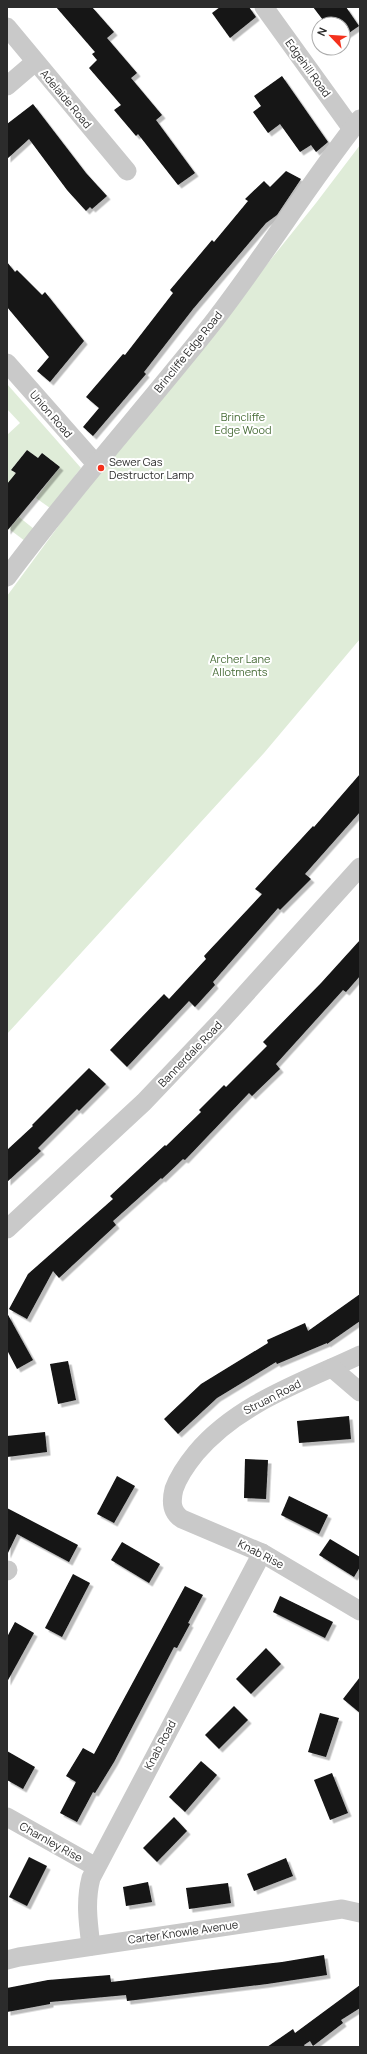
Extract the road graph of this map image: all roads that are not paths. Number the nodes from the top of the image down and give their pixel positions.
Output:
1 (264, 7) edge
2 (7, 27) edge
3 (35, 62) junction
4 (7, 86) edge
5 (356, 124) edge
6 (127, 171) dead end
7 (7, 363) edge
8 (96, 464) junction
9 (7, 577) edge
10 (360, 866) edge
11 (7, 1229) edge
12 (360, 1355) edge
13 (332, 1368) junction
14 (360, 1392) edge
15 (172, 1496) joint
16 (262, 1552) junction
17 (360, 1611) edge
18 (7, 1817) edge
19 (96, 1867) junction
20 (360, 1913) edge
21 (91, 1946) junction
22 (7, 1960) edge

1 - 5 street, Edgehill Road
2 - 3 street, Adelaide Road
3 - 4 street
3 - 6 street, Adelaide Road
5 - 8 street, Brincliffe Edge Road
7 - 8 street, Union Road
8 - 9 street, Brincliffe Edge Road
10 - 11 street, Bannerdale Road
12 - 13 street, Struan Road
13 - 14 street
13 - 15 street, Struan Road
15 - 16 street, Knab Rise
16 - 17 street, Knab Rise
16 - 19 street, Knab Road
18 - 19 street, Charnley Rise
19 - 21 street, Knab Road
20 - 21 street, Carter Knowle Avenue
21 - 22 street, Carter Knowle Avenue

